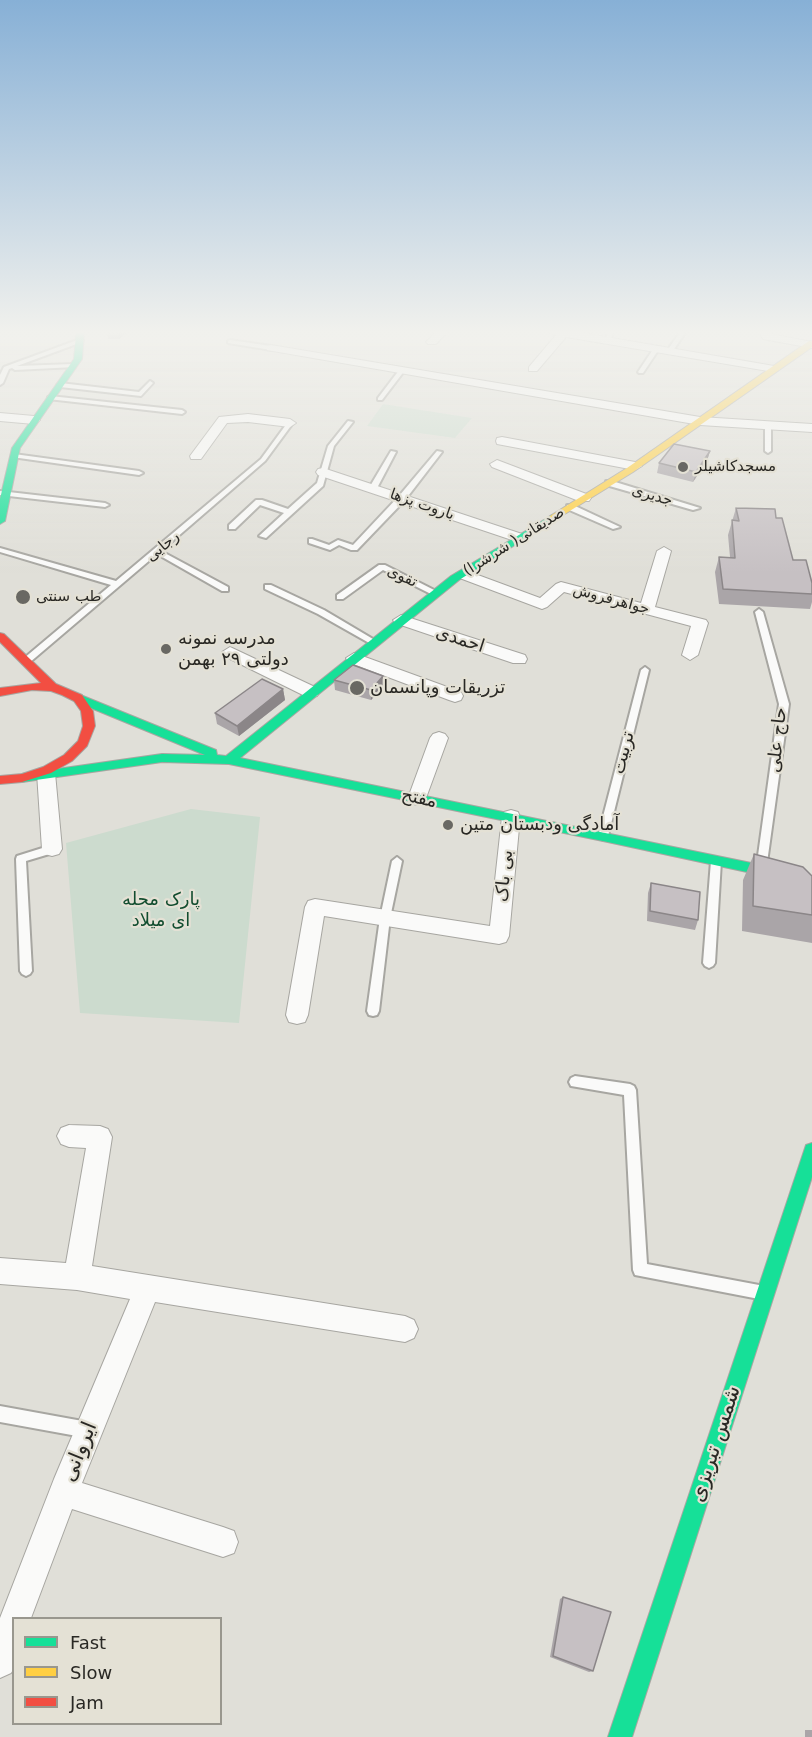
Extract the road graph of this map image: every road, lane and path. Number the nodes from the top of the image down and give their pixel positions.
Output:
1 (41, 411) edge
2 (173, 411) edge
3 (642, 411) edge
4 (714, 411) edge
5 (182, 412) dead end
6 (0, 417) edge
7 (34, 420) junction
8 (700, 421) junction
9 (350, 422) dead end
10 (290, 423) joint
11 (768, 425) junction
12 (812, 428) edge
13 (502, 441) dead end
14 (768, 451) dead end
15 (393, 452) dead end
16 (439, 452) dead end
17 (14, 456) junction
18 (196, 456) dead end
19 (497, 464) dead end
20 (635, 466) junction
21 (323, 472) junction
22 (139, 473) dead end
23 (609, 483) junction
24 (373, 488) junction
25 (3, 494) edge
26 (402, 498) junction
27 (584, 498) junction
28 (105, 505) dead end
29 (570, 507) junction
30 (696, 508) dead end
31 (288, 512) junction
32 (0, 521) edge
33 (616, 527) dead end
34 (232, 528) dead end
35 (263, 536) dead end
36 (520, 538) junction
37 (312, 542) dead end
38 (0, 550) edge
39 (664, 551) dead end
40 (158, 552) junction
41 (462, 573) junction
42 (118, 584) junction
43 (268, 587) dead end
44 (225, 589) dead end
45 (436, 593) junction
46 (340, 597) dead end
47 (646, 609) junction
48 (759, 612) dead end
49 (401, 620) junction
50 (0, 636) edge
51 (374, 642) junction
52 (230, 651) dead end
53 (690, 655) dead end
54 (354, 658) junction
55 (519, 659) dead end
56 (26, 662) junction
57 (645, 670) dead end
58 (52, 687) junction
59 (0, 692) edge
60 (310, 692) junction
61 (455, 696) dead end
62 (78, 698) junction
63 (439, 738) dead end
64 (229, 760) junction
65 (46, 773) junction
66 (22, 778) junction
67 (0, 780) edge
68 (417, 798) junction
69 (511, 817) junction
70 (603, 836) junction
71 (52, 849) joint
72 (397, 861) dead end
73 (717, 861) junction
74 (761, 870) junction
75 (807, 880) edge
76 (385, 918) junction
77 (709, 963) dead end
78 (26, 970) dead end
79 (374, 1011) dead end
80 (297, 1015) dead end
81 (575, 1083) dead end
82 (69, 1136) dead end
83 (812, 1151) edge
84 (0, 1271) edge
85 (77, 1277) junction
86 (148, 1288) junction
87 (765, 1293) junction
88 (405, 1329) dead end
89 (0, 1414) edge
90 (89, 1431) junction
91 (64, 1492) junction
92 (223, 1542) dead end
93 (16, 1617) edge
94 (12, 1631) edge
95 (0, 1662) edge
96 (620, 1737) edge

1 - 7 main road
2 - 5 lane
3 - 8 street
4 - 8 main road, (شرشرا )صدیقانی
6 - 7 street
7 - 17 main road
8 - 11 street
8 - 20 main road, (شرشرا )صدیقانی
9 - 21 lane
10 - 18 street
10 - 40 lane, رجایی
11 - 12 street
11 - 14 lane
13 - 20 street
15 - 24 lane
16 - 26 lane
17 - 22 lane
17 - 25 main road
19 - 27 street
20 - 23 main road, (شرشرا )صدیقانی
21 - 24 street, باروت پزها
21 - 31 lane
23 - 27 main road, (شرشرا )صدیقانی
23 - 30 lane, جدیری
24 - 26 street, باروت پزها
25 - 28 lane
25 - 32 main road
26 - 36 street, باروت پزها
26 - 37 lane
27 - 29 main road, (شرشرا )صدیقانی
29 - 33 lane
29 - 36 main road, (شرشرا )صدیقانی
31 - 34 lane
31 - 35 lane
36 - 41 main road, (شرشرا )صدیقانی
38 - 42 lane
39 - 47 street
40 - 42 lane, رجایی
40 - 44 lane
41 - 45 main road, (شرشرا )صدیقانی
41 - 47 street, جواهرفروش
42 - 56 lane, رجایی
43 - 51 lane
45 - 46 lane, تقوی
45 - 49 main road, (شرشرا )صدیقانی
47 - 53 street, جواهرفروش
48 - 74 lane, حاج علی
49 - 51 main road, (شرشرا )صدیقانی
49 - 55 street, احمدی
50 - 56 main road
51 - 54 main road, (شرشرا )صدیقانی
52 - 60 street
54 - 60 main road, (شرشرا )صدیقانی
54 - 61 street
56 - 58 main road
57 - 70 lane, تربیت
58 - 59 main road
58 - 62 main road
60 - 64 main road, (شرشرا )صدیقانی
62 - 64 main road
62 - 66 main road
63 - 68 street
64 - 65 main road, مفتح
64 - 68 main road, مفتح
65 - 66 main road, مفتح
65 - 71 street
66 - 67 main road
68 - 69 main road, مفتح
69 - 70 main road, مفتح
69 - 76 street, بی باک
70 - 73 main road, مفتح
71 - 78 lane
72 - 76 lane
73 - 74 main road, مفتح
73 - 77 lane
74 - 75 main road, مفتح
76 - 79 lane
76 - 80 street
81 - 87 lane
82 - 85 street
83 - 87 main road, شمس تبریزی
84 - 85 street
85 - 86 street
86 - 88 street
86 - 90 street, ایروانی
87 - 96 main road, شمس تبریزی
89 - 90 lane
90 - 91 street, ایروانی
91 - 92 street
91 - 93 street, ایروانی
94 - 95 street

